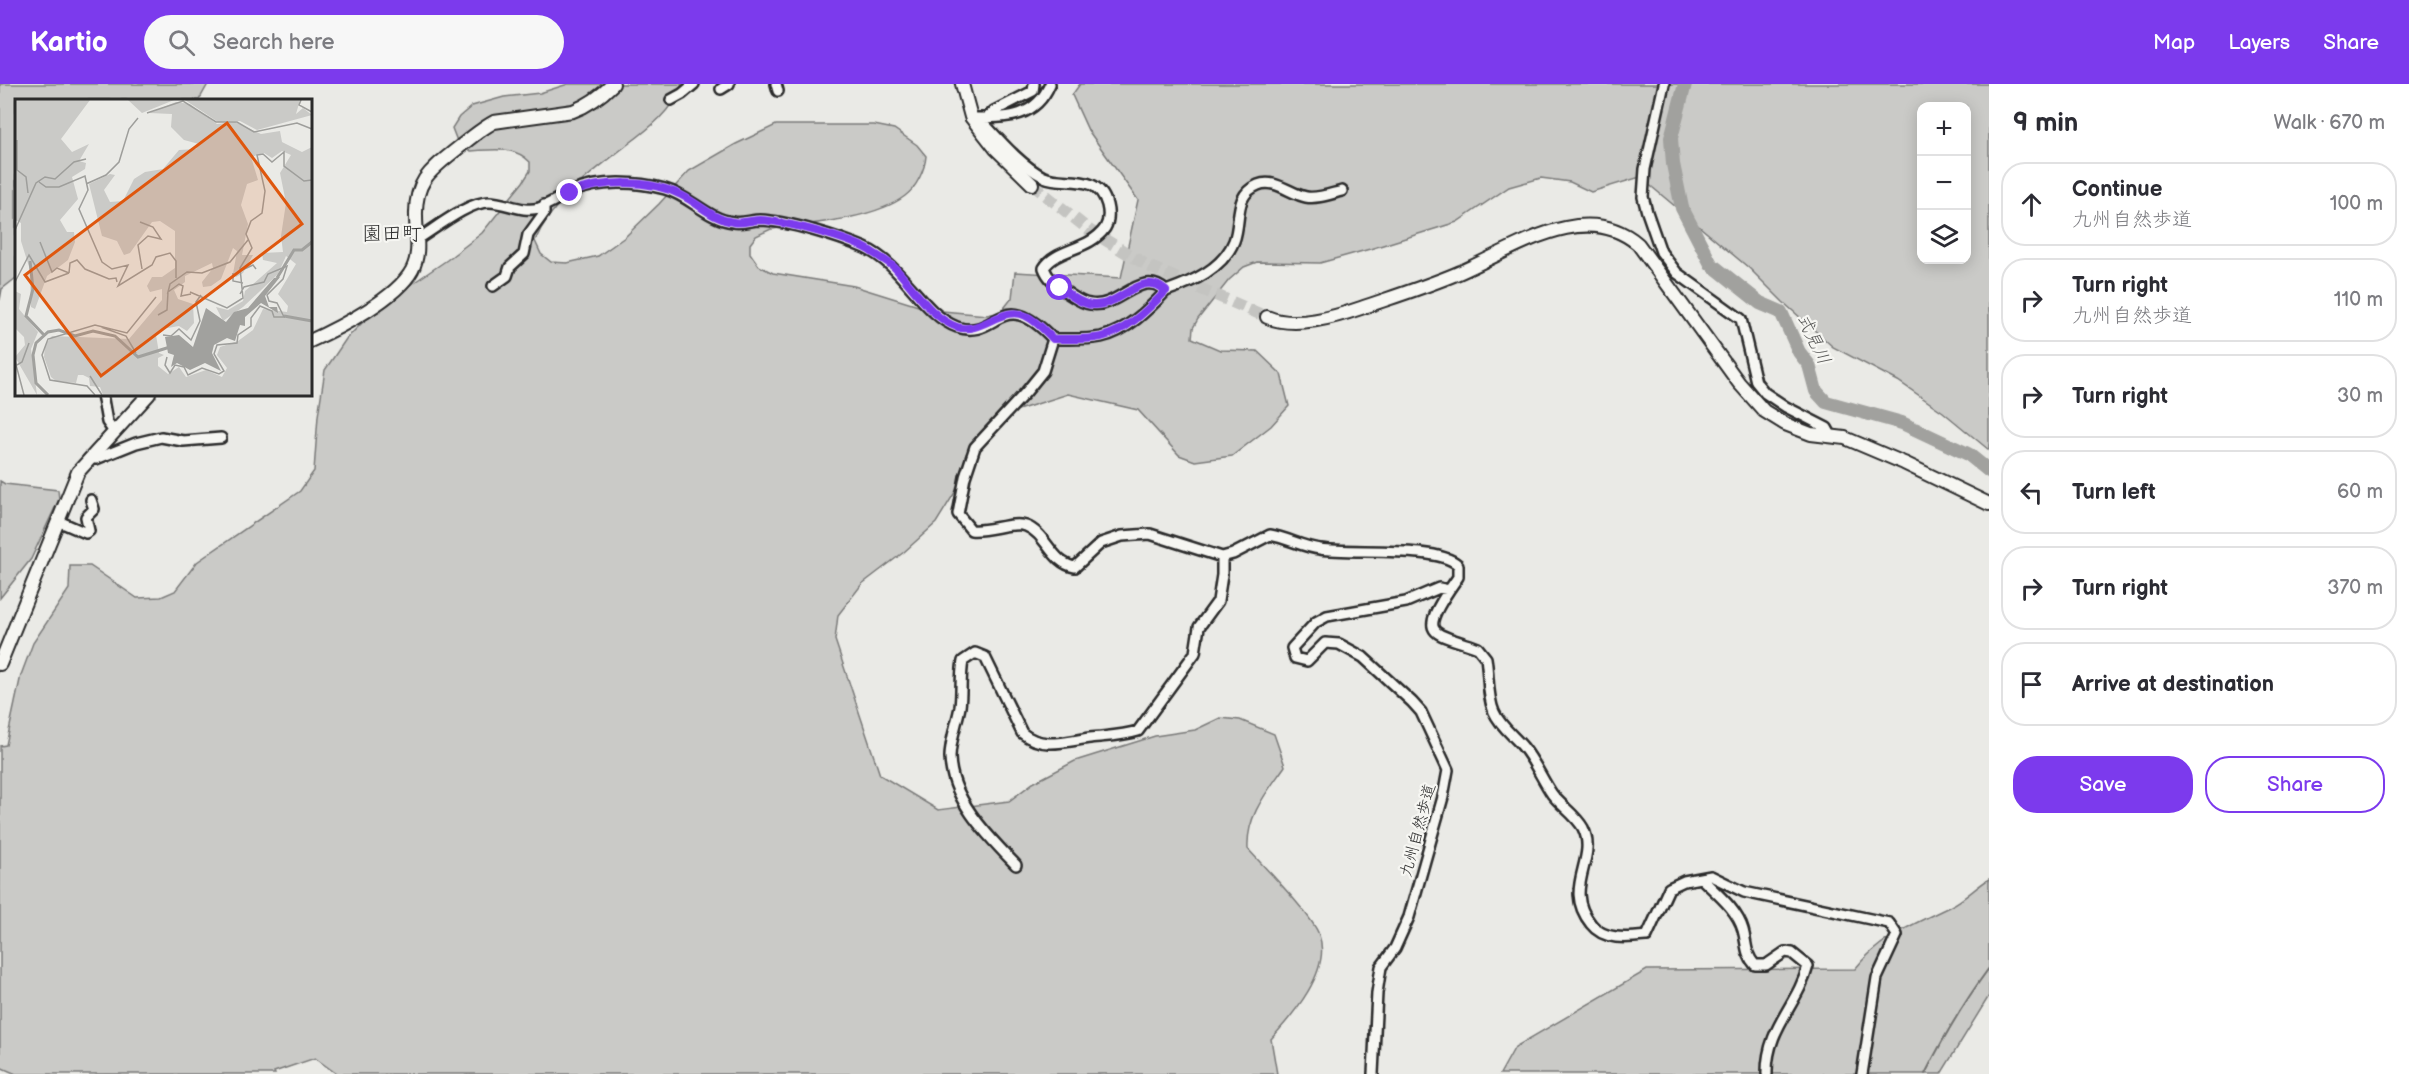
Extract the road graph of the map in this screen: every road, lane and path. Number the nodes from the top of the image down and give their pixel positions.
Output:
1 (613, 84) edge
2 (694, 84) edge
3 (962, 84) edge
4 (1034, 84) edge
5 (1050, 84) edge
6 (1664, 84) edge
7 (670, 99) dead end
8 (979, 117) junction
9 (1032, 184) tunnel mouth
10 (1342, 191) dead end
11 (544, 206) junction
12 (418, 239) junction
13 (493, 286) dead end
14 (1166, 291) junction
15 (1267, 317) tunnel mouth
16 (1053, 339) junction
17 (312, 340) edge
18 (102, 396) edge
19 (147, 396) edge
20 (114, 432) junction
21 (1832, 437) junction
22 (221, 438) dead end
23 (89, 458) junction
24 (91, 500) dead end
25 (1989, 504) edge
26 (58, 521) junction
27 (1222, 557) junction
28 (1449, 590) junction
29 (0, 664) edge
30 (1016, 865) dead end
31 (1701, 878) junction
32 (1373, 1074) edge
33 (1767, 1074) edge
34 (1862, 1074) edge

1 - 12 street
2 - 7 street
3 - 8 street
4 - 8 street
5 - 8 street
6 - 21 street
8 - 9 street
8 - 14 street
10 - 14 street
11 - 12 street
11 - 13 street
11 - 16 street
12 - 17 street
14 - 16 street
15 - 21 street
16 - 27 street
18 - 20 street
19 - 20 street
20 - 23 street
21 - 25 street
22 - 23 street
23 - 26 street
24 - 26 street
26 - 29 street
27 - 28 street
27 - 30 street
28 - 31 street
28 - 32 street, 九州自然歩道
31 - 33 street
31 - 34 street

